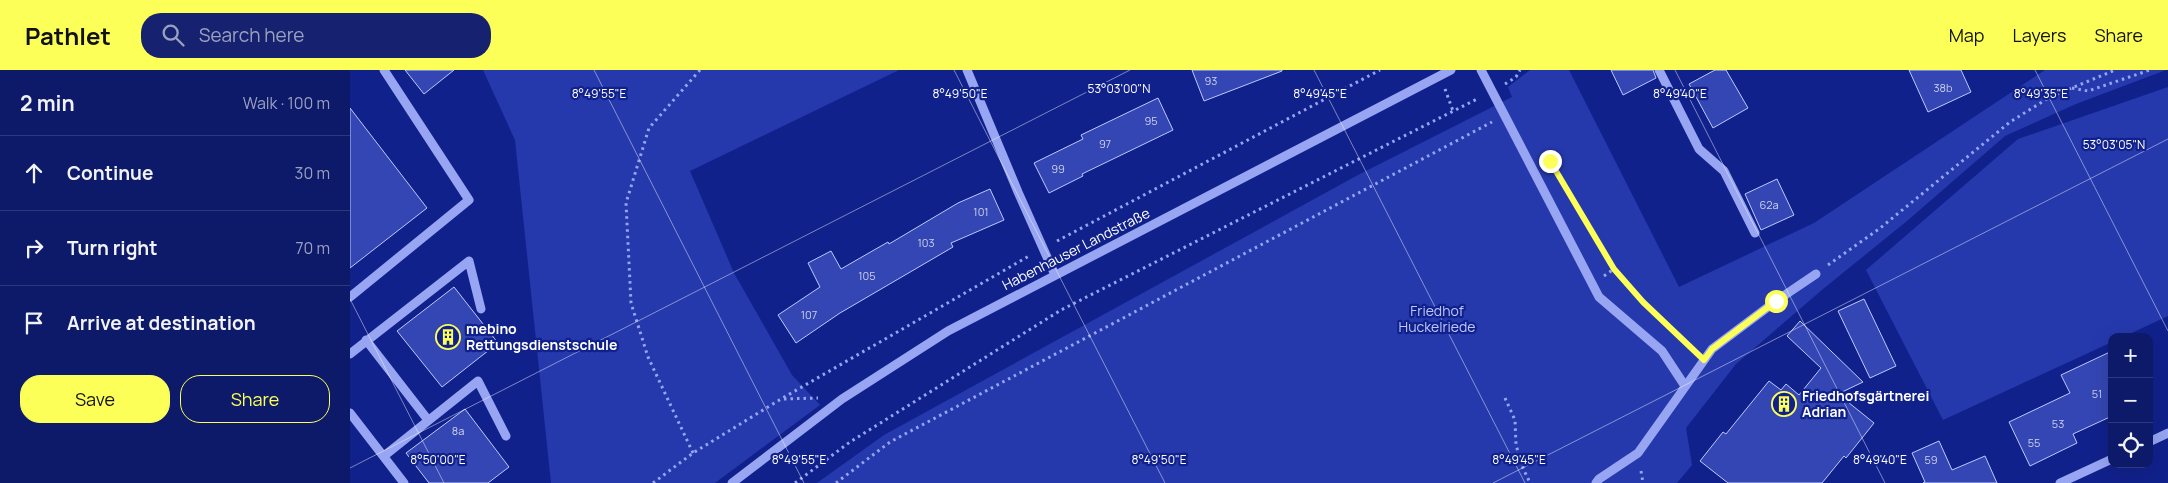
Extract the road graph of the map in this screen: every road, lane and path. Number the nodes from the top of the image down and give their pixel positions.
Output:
1 (384, 70) edge
2 (700, 70) edge
3 (967, 70) edge
4 (1380, 70) edge
5 (1451, 70) edge
6 (1481, 70) edge
7 (1520, 70) edge
8 (1659, 70) edge
9 (2115, 70) edge
10 (2150, 70) edge
11 (2072, 88) junction
12 (1492, 91) junction
13 (1505, 115) junction
14 (1528, 160) junction
15 (1755, 233) dead end
16 (1042, 249) junction
17 (1816, 274) joint
18 (1055, 275) junction
19 (350, 297) edge
20 (481, 309) dead end
21 (366, 340) junction
22 (350, 354) edge
23 (1704, 360) junction
24 (1686, 386) junction
25 (1505, 398) dead end
26 (781, 399) junction
27 (842, 399) junction
28 (350, 413) edge
29 (428, 420) junction
30 (2168, 433) edge
31 (506, 436) dead end
32 (2153, 440) edge
33 (693, 454) junction
34 (384, 456) junction
35 (2108, 461) edge
36 (404, 483) edge
37 (654, 483) edge
38 (732, 483) edge
39 (795, 483) edge
40 (836, 483) edge
41 (1530, 483) edge
42 (1596, 483) edge
43 (2060, 483) edge

1 - 19 street
2 - 33 path
3 - 16 street
4 - 16 path
5 - 18 street, Habenhauser Landstraße
6 - 12 street
7 - 12 path
8 - 15 street
9 - 11 path
10 - 11 path
11 - 17 path
12 - 13 street
12 - 39 path
13 - 14 street
13 - 40 path
14 - 23 path
14 - 24 street
16 - 18 street
16 - 26 path
17 - 23 street
18 - 27 street, Habenhauser Landstraße
20 - 21 street
21 - 22 street
21 - 29 street
23 - 24 street
24 - 42 street
25 - 41 path
26 - 27 path
26 - 33 path
27 - 38 street, Habenhauser Landstraße
28 - 34 street
29 - 31 street
29 - 34 street
30 - 32 street
33 - 37 path
34 - 36 street
35 - 43 street

